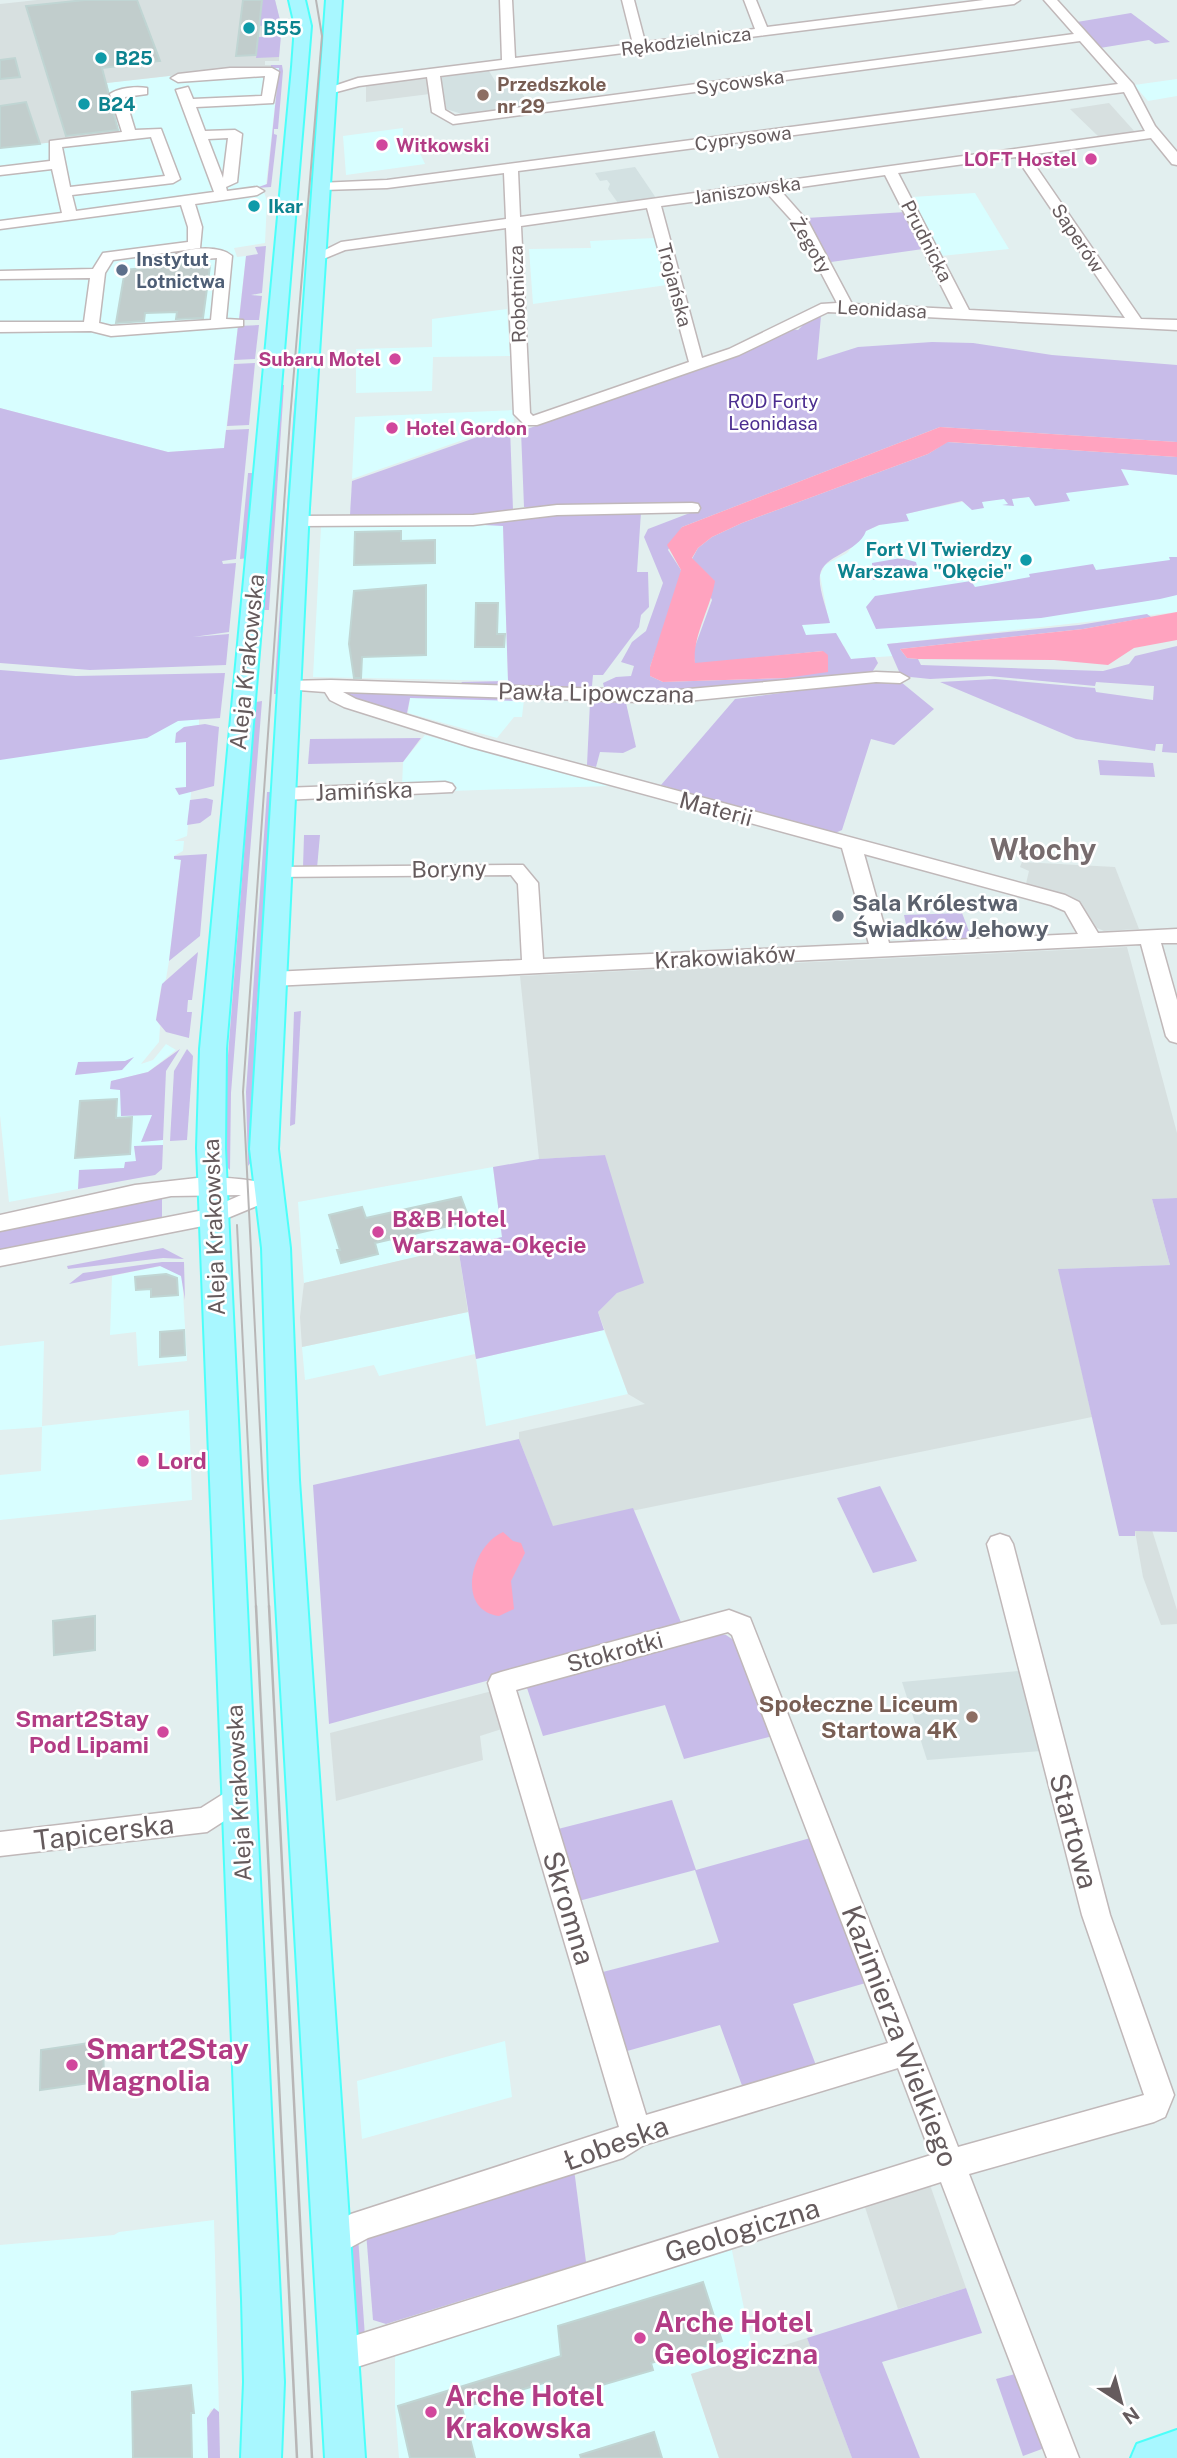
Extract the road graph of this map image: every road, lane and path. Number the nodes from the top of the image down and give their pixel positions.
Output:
1 (297, 0) edge
2 (334, 0) edge
3 (506, 0) edge
4 (628, 0) edge
5 (750, 0) edge
6 (884, 0) edge
7 (1014, 0) edge
8 (1049, 0) edge
9 (895, 15) junction
10 (762, 32) junction
11 (1083, 37) junction
12 (640, 47) junction
13 (509, 63) junction
14 (433, 72) junction
15 (329, 83) junction
16 (1128, 87) junction
17 (142, 91) dead end
18 (188, 103) junction
19 (1153, 134) junction
20 (130, 135) junction
21 (200, 135) junction
22 (233, 151) junction
23 (206, 152) junction
24 (1020, 153) junction
25 (1177, 162) edge
26 (57, 164) junction
27 (511, 168) junction
28 (889, 170) junction
29 (0, 171) edge
30 (323, 186) junction
31 (770, 187) junction
32 (289, 188) junction
33 (220, 189) junction
34 (257, 191) dead end
35 (64, 192) junction
36 (187, 202) junction
37 (653, 203) junction
38 (70, 217) junction
39 (515, 222) junction
40 (0, 225) edge
41 (317, 249) junction
42 (99, 270) junction
43 (0, 275) edge
44 (846, 306) junction
45 (962, 313) junction
46 (238, 323) dead end
47 (1136, 323) junction
48 (218, 324) junction
49 (1177, 325) edge
50 (91, 326) junction
51 (0, 327) edge
52 (699, 365) junction
53 (527, 419) joint
54 (692, 508) dead end
55 (299, 522) junction
56 (900, 678) dead end
57 (291, 685) junction
58 (331, 685) junction
59 (445, 788) dead end
60 (284, 794) junction
61 (851, 844) junction
62 (278, 873) junction
63 (1177, 936) edge
64 (1149, 938) junction
65 (1092, 941) junction
66 (881, 950) junction
67 (533, 967) junction
68 (272, 979) junction
69 (1177, 1036) edge
70 (212, 1184) junction
71 (268, 1192) junction
72 (213, 1216) junction
73 (0, 1223) edge
74 (0, 1258) edge
75 (1000, 1544) dead end
76 (729, 1621) joint
77 (501, 1684) joint
78 (224, 1828) junction
79 (0, 1844) edge
80 (904, 2052) junction
81 (1148, 2110) joint
82 (636, 2133) junction
83 (950, 2164) junction
84 (331, 2242) junction
85 (338, 2357) junction
86 (1177, 2450) edge
87 (261, 2458) edge
88 (345, 2458) edge
89 (1063, 2458) edge
90 (1152, 2458) edge

1 - 32 main road, Aleja Krakowska
2 - 15 main road, Aleja Krakowska
3 - 13 street
4 - 12 street
5 - 10 street
6 - 9 street
7 - 9 street, Rękodzielnicza
8 - 11 street
9 - 10 street, Rękodzielnicza
10 - 12 street, Rękodzielnicza
11 - 14 street, Sycowska
11 - 16 street
12 - 13 street, Rękodzielnicza
13 - 14 street, Rękodzielnicza
14 - 15 street, Rękodzielnicza
15 - 30 main road, Aleja Krakowska
16 - 19 street
16 - 27 street, Cyprysowa
17 - 20 street
18 - 18 street
18 - 21 street
19 - 24 street, Janiszowska
19 - 25 street
20 - 26 street
20 - 35 street
21 - 22 street
21 - 23 street
22 - 23 street
22 - 33 street
23 - 33 street
24 - 28 street, Janiszowska
24 - 47 street, Saperów
26 - 29 street
26 - 35 street
27 - 30 street, Cyprysowa
27 - 39 street, Robotnicza
28 - 31 street, Janiszowska
28 - 45 street, Prudnicka
30 - 32 main road
30 - 41 main road, Aleja Krakowska
31 - 37 street, Janiszowska
31 - 44 street, Żegoty
32 - 70 main road, Aleja Krakowska
33 - 34 street
33 - 36 street
35 - 38 street
36 - 38 street
36 - 42 street
37 - 39 street, Janiszowska
37 - 52 street, Trojańska
38 - 40 street
39 - 41 street, Janiszowska
39 - 53 street, Robotnicza
41 - 55 main road, Aleja Krakowska
42 - 43 street
42 - 48 street
42 - 50 street
44 - 45 street, Leonidasa
44 - 52 street, Leonidasa
45 - 47 street, Leonidasa
46 - 48 street
47 - 49 street, Leonidasa
48 - 50 street
50 - 51 street
52 - 53 street, Leonidasa
54 - 55 street
55 - 57 main road, Aleja Krakowska
56 - 58 street, Pawła Lipowczana
57 - 58 street, Pawła Lipowczana
57 - 60 main road, Aleja Krakowska
58 - 61 street, Materii
59 - 60 street, Jamińska
60 - 62 main road, Aleja Krakowska
61 - 65 street, Materii
61 - 66 street
62 - 67 street, Boryny
62 - 68 main road, Aleja Krakowska
63 - 64 street, Krakowiaków
64 - 65 street, Krakowiaków
64 - 69 street
65 - 66 street, Krakowiaków
66 - 67 street, Krakowiaków
67 - 68 street, Krakowiaków
68 - 71 main road, Aleja Krakowska
70 - 71 street
70 - 72 main road, Aleja Krakowska
70 - 73 street
71 - 72 street
71 - 84 main road, Aleja Krakowska
72 - 74 street
72 - 78 main road, Aleja Krakowska
75 - 81 street, Startowa
76 - 77 street, Stokrotki
76 - 80 street, Kazimierza Wielkiego
77 - 82 street, Skromna
78 - 79 street, Tapicerska
78 - 87 main road, Aleja Krakowska
80 - 82 street, Łobeska
80 - 83 street, Kazimierza Wielkiego
81 - 83 street, Geologiczna
82 - 84 street, Łobeska
83 - 85 street, Geologiczna
83 - 89 street, Kazimierza Wielkiego
84 - 85 main road, Aleja Krakowska
85 - 88 main road, Aleja Krakowska
86 - 90 main road

